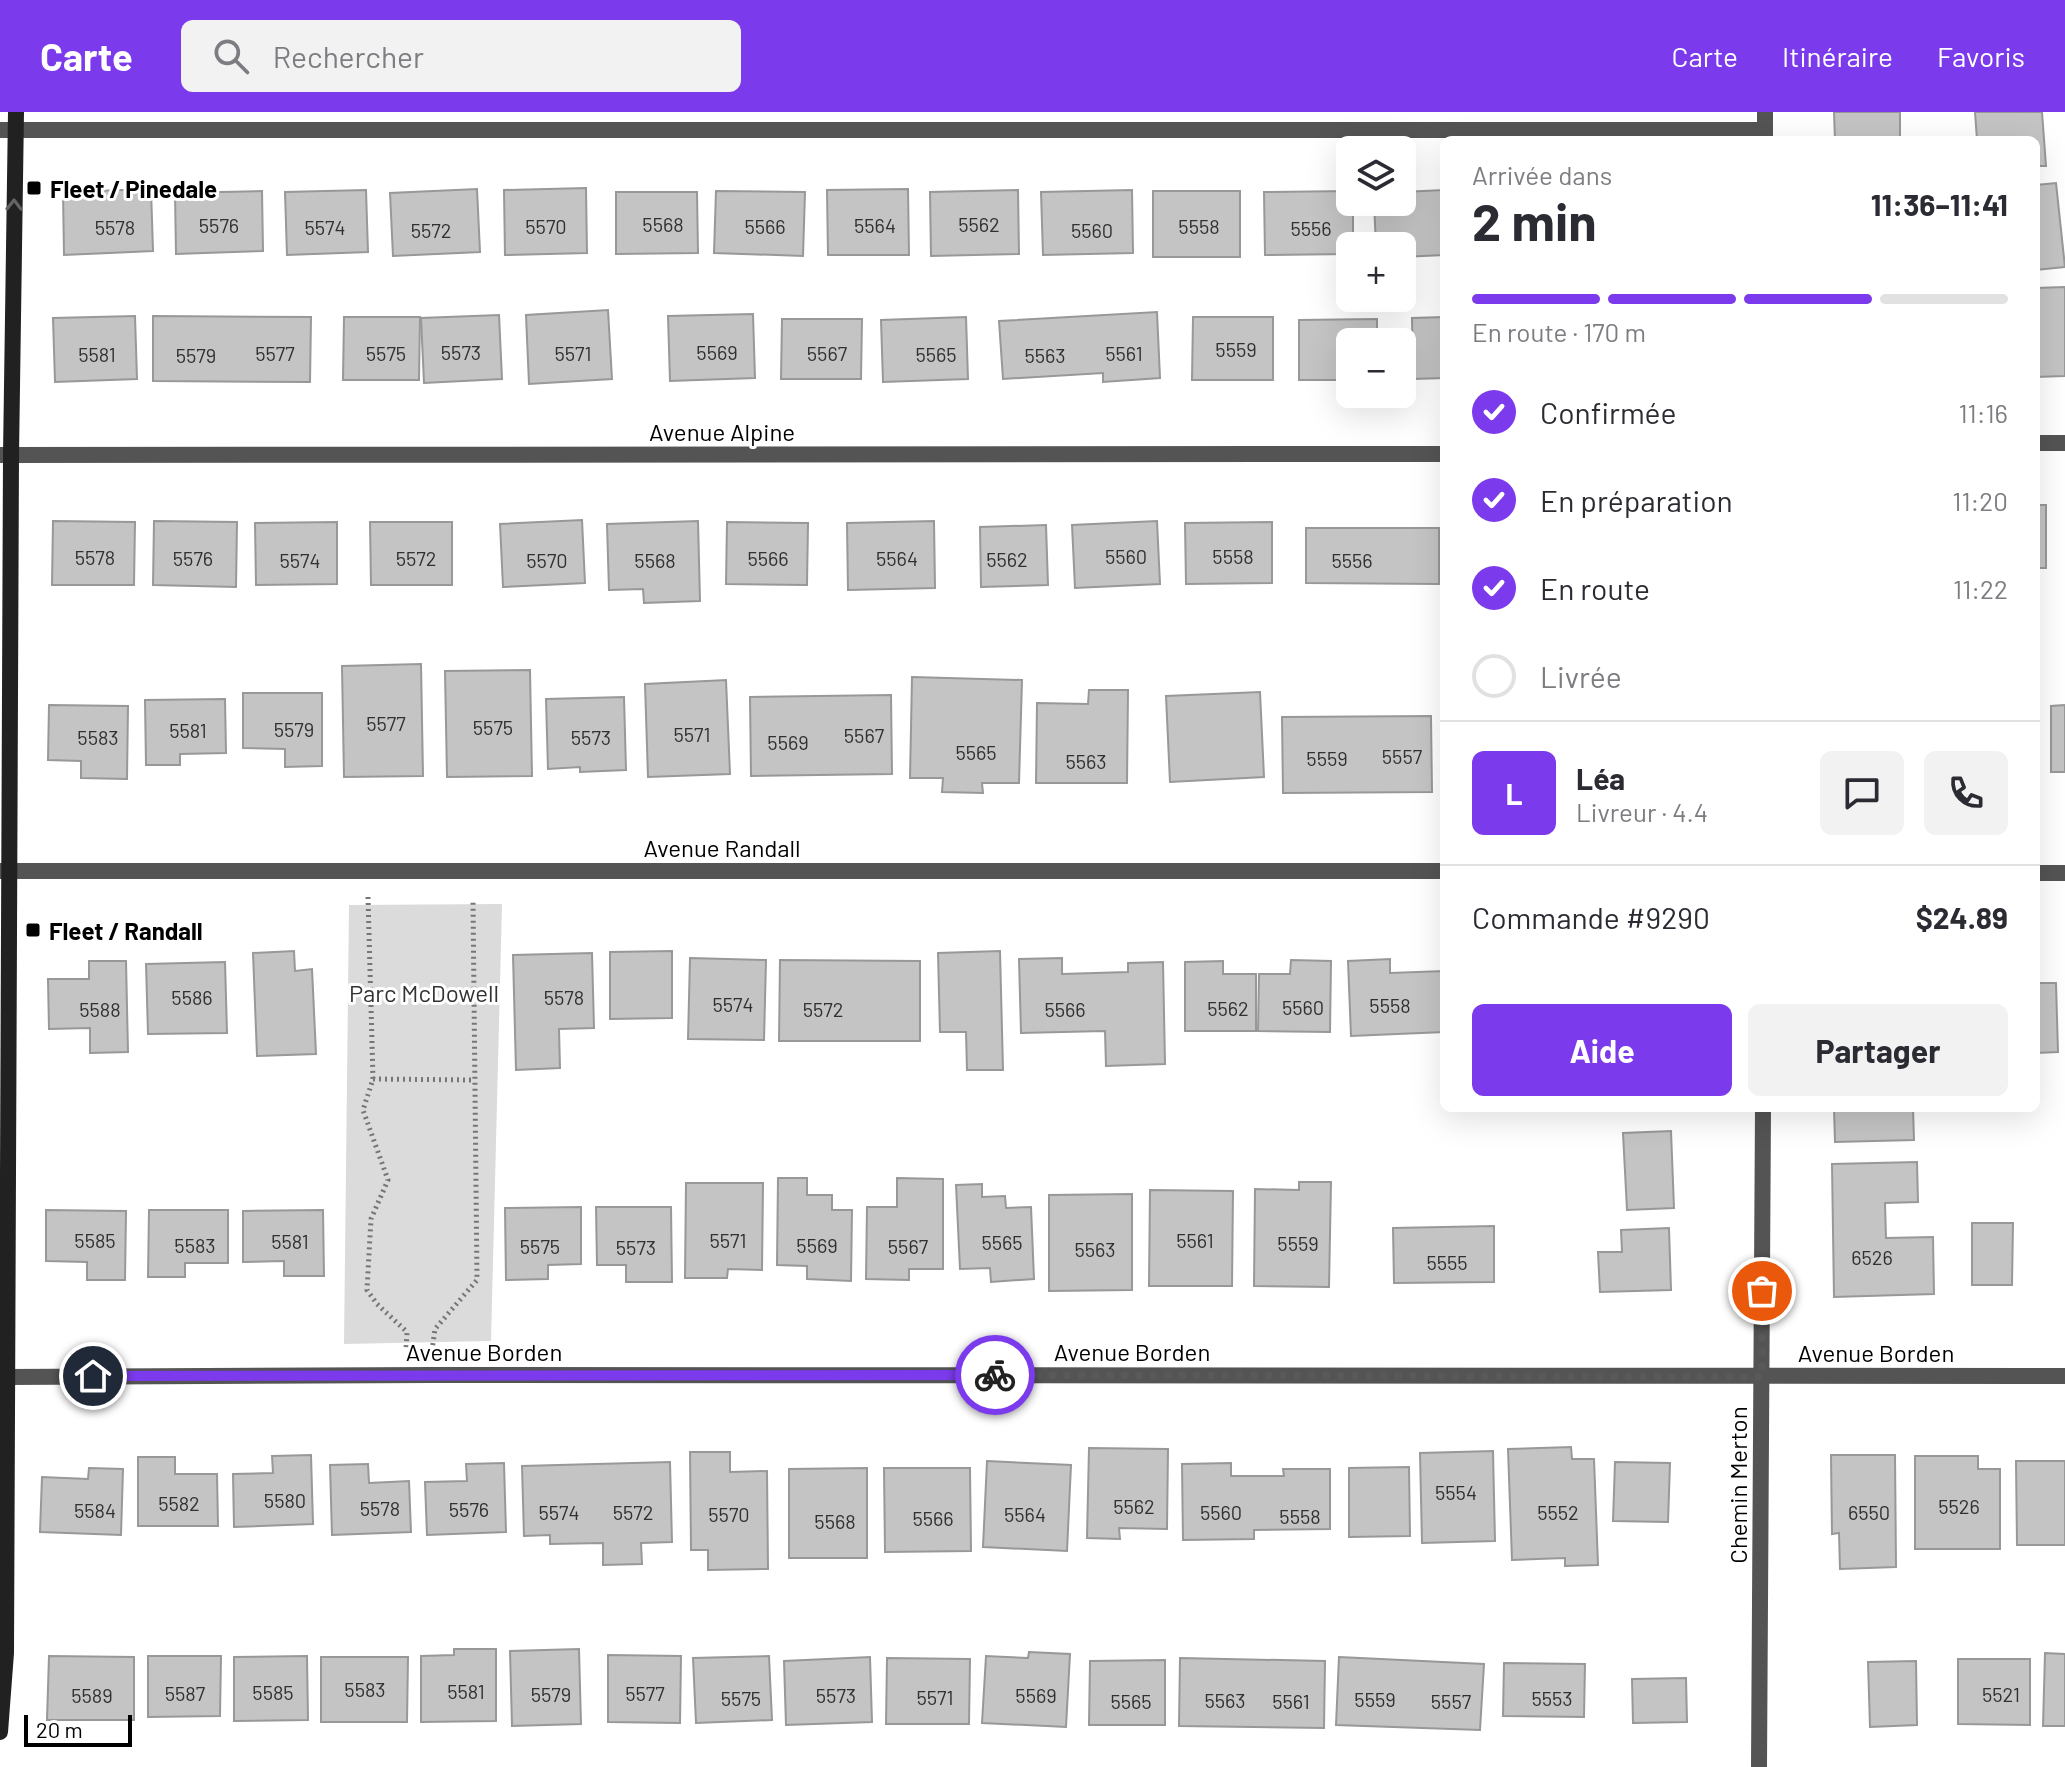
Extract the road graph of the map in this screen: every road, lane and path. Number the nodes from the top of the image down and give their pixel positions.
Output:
1 (16, 112) edge
2 (1765, 112) edge
3 (8, 130) edge
4 (1765, 135) edge
5 (2040, 443) edge
6 (2065, 443) edge
7 (1440, 454) edge
8 (6, 455) edge
9 (6, 871) edge
10 (1440, 871) edge
11 (2040, 873) edge
12 (2065, 873) edge
13 (368, 901) dead end
14 (473, 901) dead end
15 (373, 1079) junction
16 (475, 1080) junction
17 (1763, 1112) edge
18 (406, 1348) dead end
19 (432, 1348) dead end
20 (2065, 1376) edge
21 (7, 1377) junction
22 (1762, 1377) junction
23 (0, 1732) edge
24 (1759, 1767) edge

1 - 3 main road
2 - 4 street
3 - 4 street
8 -> 3 main road
5 - 6 street
7 - 8 street, Avenue Alpine
8 - 9 main road
9 - 10 street, Avenue Randall
9 - 21 main road
11 - 12 street
13 - 15 path
14 - 16 path
15 - 16 path
15 - 18 path
16 - 19 path
17 - 22 street, Chemin Merton
20 - 22 street, Avenue Borden
21 - 22 street, Avenue Borden
21 - 23 main road
22 - 24 street, Chemin Merton

